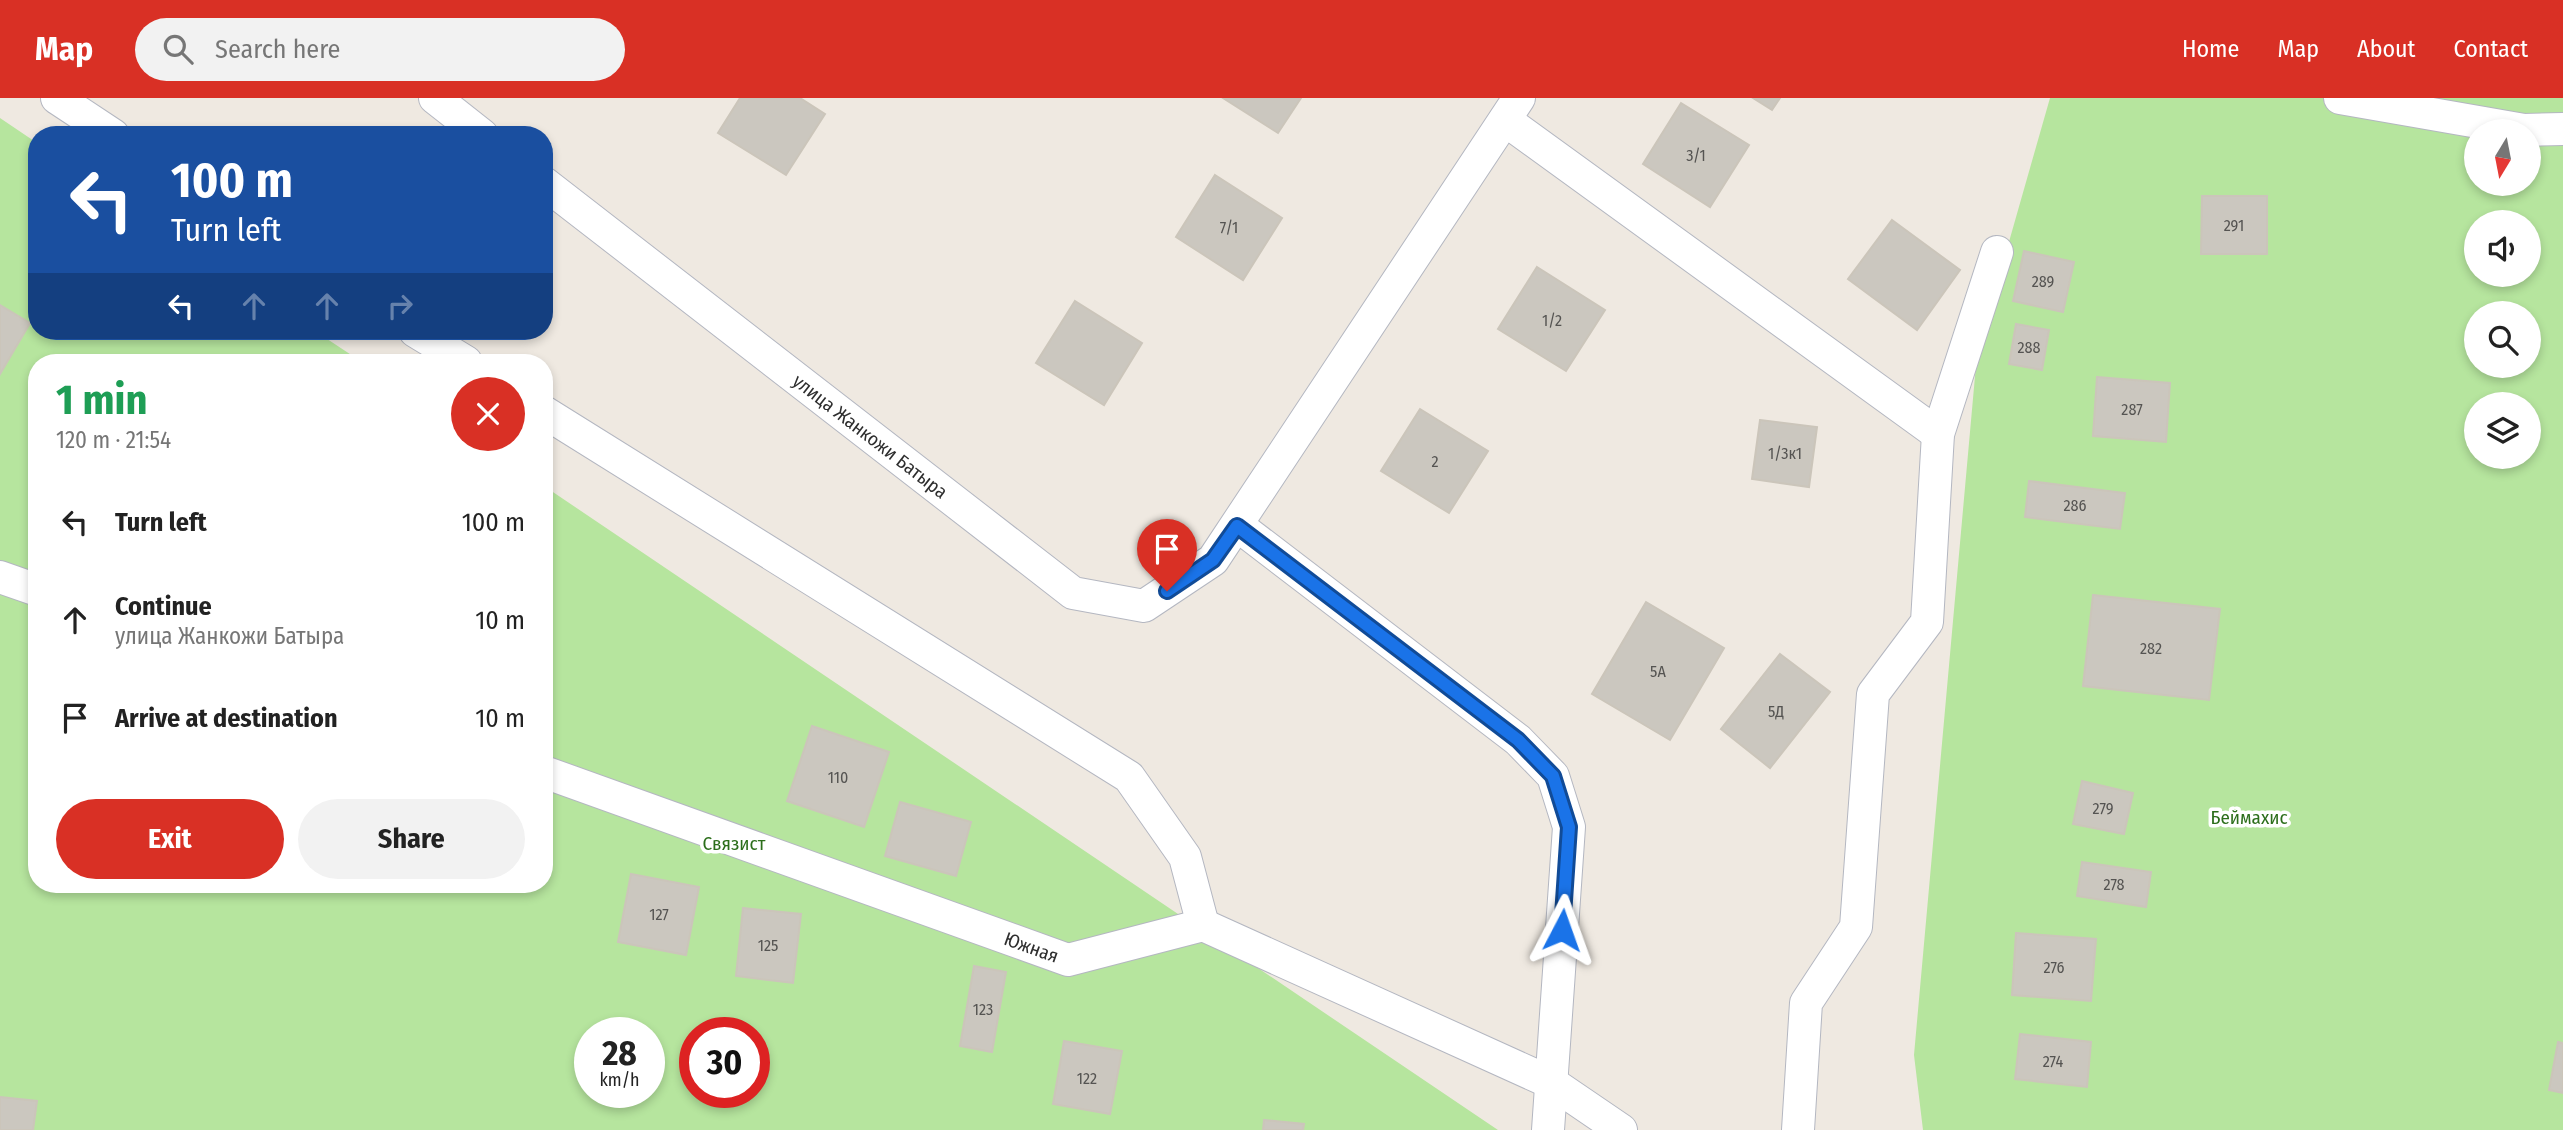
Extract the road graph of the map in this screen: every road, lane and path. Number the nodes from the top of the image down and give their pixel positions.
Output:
1 (57, 98) edge
2 (435, 98) edge
3 (2340, 98) edge
4 (1512, 109) edge
5 (99, 126) edge
6 (471, 126) edge
7 (2563, 129) edge
8 (553, 190) edge
9 (1997, 252) dead end
10 (430, 340) edge
11 (453, 354) edge
12 (553, 417) edge
13 (1938, 434) junction
14 (1237, 526) junction
15 (0, 577) edge
16 (28, 587) edge
17 (553, 775) edge
18 (1203, 925) junction
19 (1552, 1083) junction
20 (1548, 1130) edge
21 (1621, 1130) edge
22 (1798, 1130) edge

1 - 5 street
2 - 6 street
3 - 7 street
4 - 13 street
4 - 14 street
8 - 14 street, улица Жанкожи Батыра
9 - 13 street
10 - 11 street
12 - 18 street
13 - 22 street
14 - 19 street
15 - 16 street
17 - 18 street, Южная
18 - 19 street
19 - 20 street
19 - 21 street

